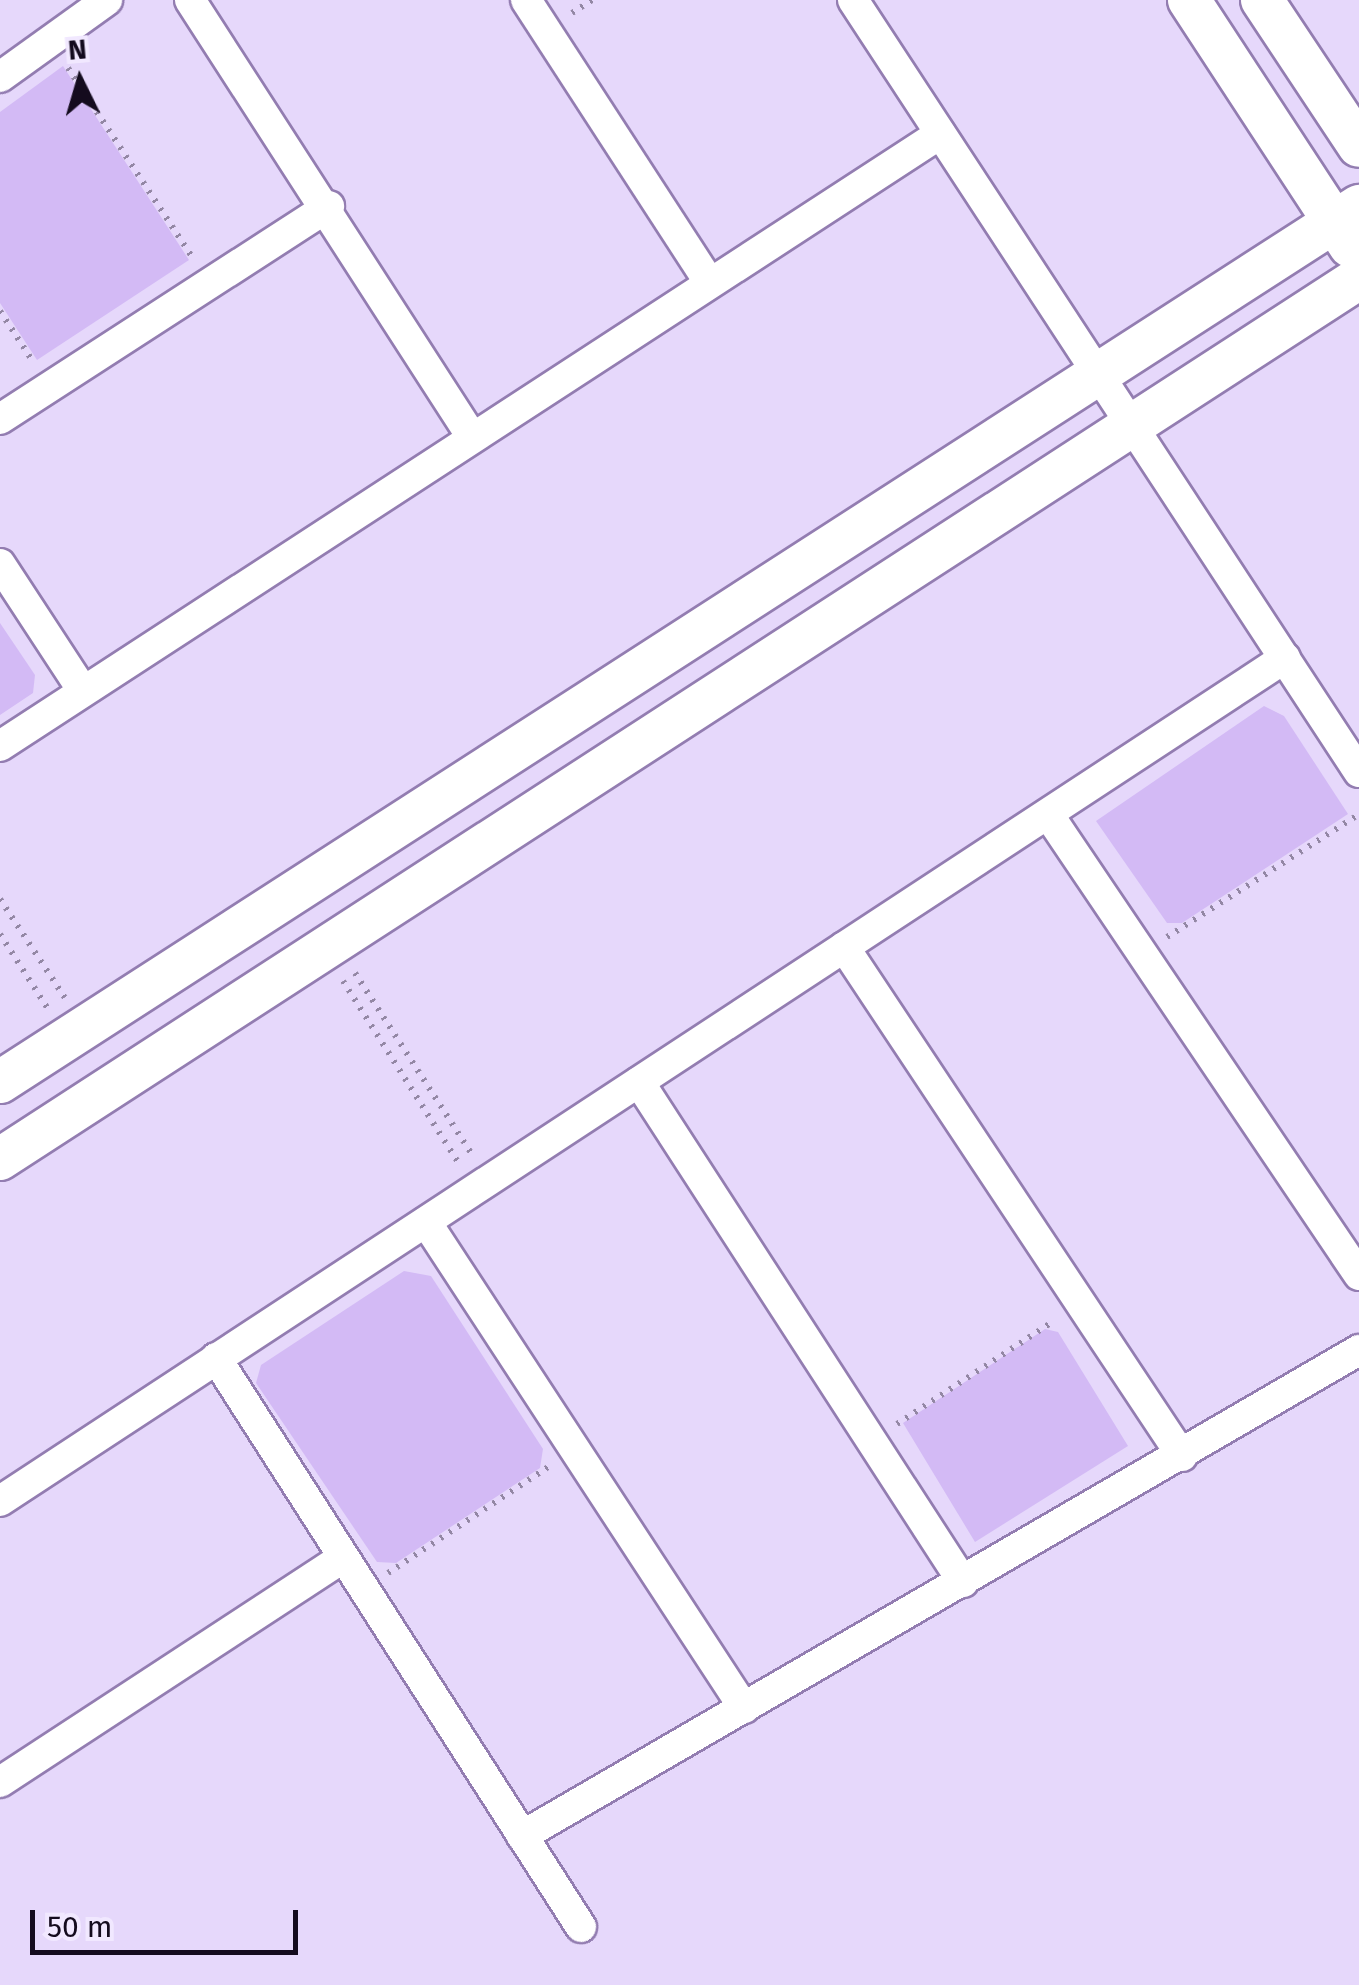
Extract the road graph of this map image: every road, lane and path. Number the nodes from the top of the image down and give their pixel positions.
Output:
1 (107, 0) edge
2 (190, 0) edge
3 (526, 0) edge
4 (853, 0) edge
5 (1189, 0) edge
6 (1262, 0) edge
7 (50, 40) junction
8 (0, 77) edge
9 (940, 134) junction
10 (1359, 146) edge
11 (328, 206) junction
12 (1347, 214) edge
13 (1359, 259) edge
14 (1359, 278) edge
15 (208, 280) junction
16 (708, 282) junction
17 (0, 311) edge
18 (1094, 375) junction
19 (50, 387) junction
20 (0, 419) edge
21 (1130, 427) junction
22 (472, 437) junction
23 (0, 564) edge
24 (1285, 658) junction
25 (81, 688) junction
26 (0, 746) edge
27 (1359, 772) edge
28 (1048, 814) junction
29 (1359, 814) edge
30 (0, 899) edge
31 (0, 934) edge
32 (329, 946) junction
33 (844, 948) junction
34 (1144, 951) junction
35 (74, 1031) junction
36 (0, 1082) edge
37 (639, 1082) junction
38 (0, 1159) edge
39 (482, 1185) junction
40 (426, 1222) junction
41 (1359, 1275) edge
42 (1081, 1304) junction
43 (1359, 1350) edge
44 (216, 1358) junction
45 (871, 1441) junction
46 (570, 1452) junction
47 (1182, 1456) junction
48 (0, 1501) edge
49 (341, 1559) junction
50 (963, 1582) junction
51 (362, 1590) junction
52 (744, 1708) junction
53 (0, 1782) edge
54 (522, 1836) junction
55 (580, 1927) dead end

1 - 7 street
2 - 11 street
3 - 16 street
4 - 9 street
5 - 12 street
6 - 10 street
7 - 8 street
7 - 15 path
9 - 16 street
9 - 18 street
11 - 15 street
11 - 22 street
12 - 13 street
12 - 18 street
14 - 21 street
15 - 19 street
16 - 22 street
17 - 19 path
18 - 21 street
18 - 35 street
19 - 20 street
21 - 24 street
21 - 32 street
22 - 25 street
23 - 25 street
24 - 27 street
24 - 28 street
25 - 26 street
28 - 33 street
28 - 34 street
29 - 34 path
30 - 35 path
31 - 35 path
32 - 38 street
32 - 39 path
32 - 39 path
33 - 37 street
33 - 42 street
34 - 41 street
35 - 36 street
37 - 39 street
37 - 45 street
39 - 40 street
40 - 44 street
40 - 46 street
42 - 45 path
42 - 47 street
43 - 47 street
44 - 48 street
44 - 49 street
45 - 50 street
46 - 51 path
46 - 52 street
47 - 50 street
49 - 51 street
49 - 53 street
50 - 52 street
51 - 54 street
52 - 54 street
54 - 55 street

